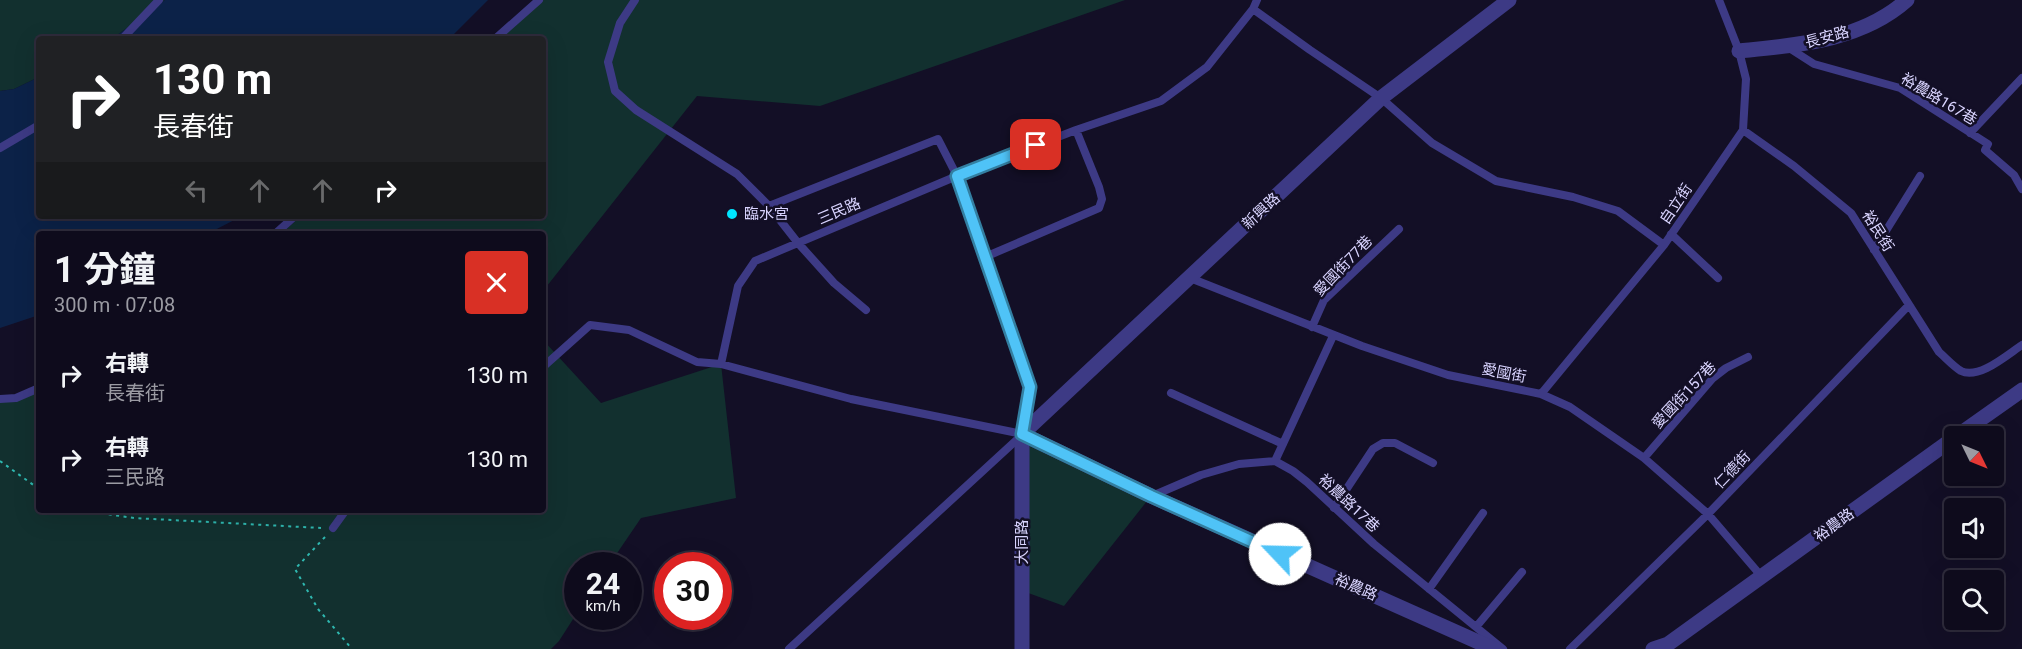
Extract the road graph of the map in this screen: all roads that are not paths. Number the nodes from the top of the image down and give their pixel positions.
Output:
1 (159, 0) edge
2 (539, 0) edge
3 (634, 0) edge
4 (1257, 0) edge
5 (1509, 0) edge
6 (1719, 0) edge
7 (1907, 0) edge
8 (1253, 9) junction
9 (125, 36) edge
10 (498, 36) edge
11 (1786, 46) junction
12 (1738, 51) junction
13 (2022, 78) edge
14 (1381, 98) junction
15 (36, 127) edge
16 (1076, 130) junction
17 (1743, 130) junction
18 (1970, 133) junction
19 (0, 148) edge
20 (957, 176) junction
21 (1920, 176) dead end
22 (2022, 189) edge
23 (769, 206) junction
24 (292, 219) edge
25 (1399, 229) dead end
26 (278, 231) edge
27 (1671, 234) junction
28 (798, 243) junction
29 (1664, 245) junction
30 (1874, 250) junction
31 (985, 257) junction
32 (1190, 278) junction
33 (1718, 278) dead end
34 (1909, 304) junction
35 (866, 310) dead end
36 (1312, 327) junction
37 (1333, 336) junction
38 (2022, 345) edge
39 (1748, 357) dead end
40 (546, 364) edge
41 (721, 364) junction
42 (36, 389) edge
43 (2022, 390) edge
44 (1171, 393) dead end
45 (1541, 394) junction
46 (0, 399) edge
47 (1971, 426) edge
48 (1022, 434) junction
49 (1283, 444) junction
50 (1944, 446) edge
51 (1644, 458) junction
52 (1275, 461) junction
53 (1433, 463) dead end
54 (1151, 496) junction
55 (1334, 508) junction
56 (344, 513) edge
57 (1483, 513) dead end
58 (1708, 514) junction
59 (333, 528) road end
60 (1522, 572) dead end
61 (1762, 577) junction
62 (1429, 589) junction
63 (1476, 627) junction
64 (789, 649) edge
65 (1022, 649) edge
66 (1494, 649) edge
67 (1503, 649) edge
68 (1570, 649) edge
69 (1653, 649) edge

1 - 9 lane
2 - 10 lane
3 - 23 lane
4 - 8 lane, 三民路
5 - 14 street, 新興路
6 - 12 lane
7 - 11 street, 長安路
8 - 14 lane
8 - 16 lane, 三民路
11 - 12 street, 長安路
11 - 18 lane, 裕農路167巷
12 - 17 lane
13 - 18 lane
14 - 29 lane
14 - 32 street, 新興路
15 - 19 lane
16 - 20 lane, 三民路
16 - 31 lane
17 - 27 lane, 自立街
17 - 30 lane, 裕民街
18 - 22 lane, 裕農路167巷
20 - 23 lane
20 - 28 lane, 三民路
20 - 31 lane
21 - 30 lane
23 - 28 lane
24 - 26 lane
25 - 36 lane, 愛國街77巷
27 - 29 lane, 自立街
27 - 33 lane
28 - 35 lane
28 - 41 lane, 三民路
29 - 45 lane, 自立街
30 - 34 lane, 裕民街
31 - 48 lane
32 - 36 lane, 愛國街
32 - 48 street, 新興路
34 - 38 lane, 裕民街
34 - 58 lane, 仁德街
36 - 37 lane, 愛國街
37 - 45 lane, 愛國街
37 - 49 lane
39 - 51 lane, 愛國街157巷
40 - 41 lane
41 - 48 lane
42 - 46 lane
43 - 47 street, 裕農路
44 - 49 lane
45 - 51 lane, 愛國街
48 - 54 street, 裕農路
48 - 64 lane
48 - 65 street, 大同路
49 - 52 lane
50 - 61 street, 裕農路
51 - 58 lane, 愛國街
52 - 54 lane
52 - 55 lane, 裕農路17巷
53 - 55 lane
54 - 66 street, 裕農路
55 - 62 lane, 裕農路17巷
56 - 59 lane
57 - 62 lane
58 - 61 lane, 愛國街
58 - 68 lane, 仁德街
60 - 63 lane
61 - 69 street, 裕農路
62 - 63 lane, 裕農路17巷
63 - 67 lane, 裕農路17巷

